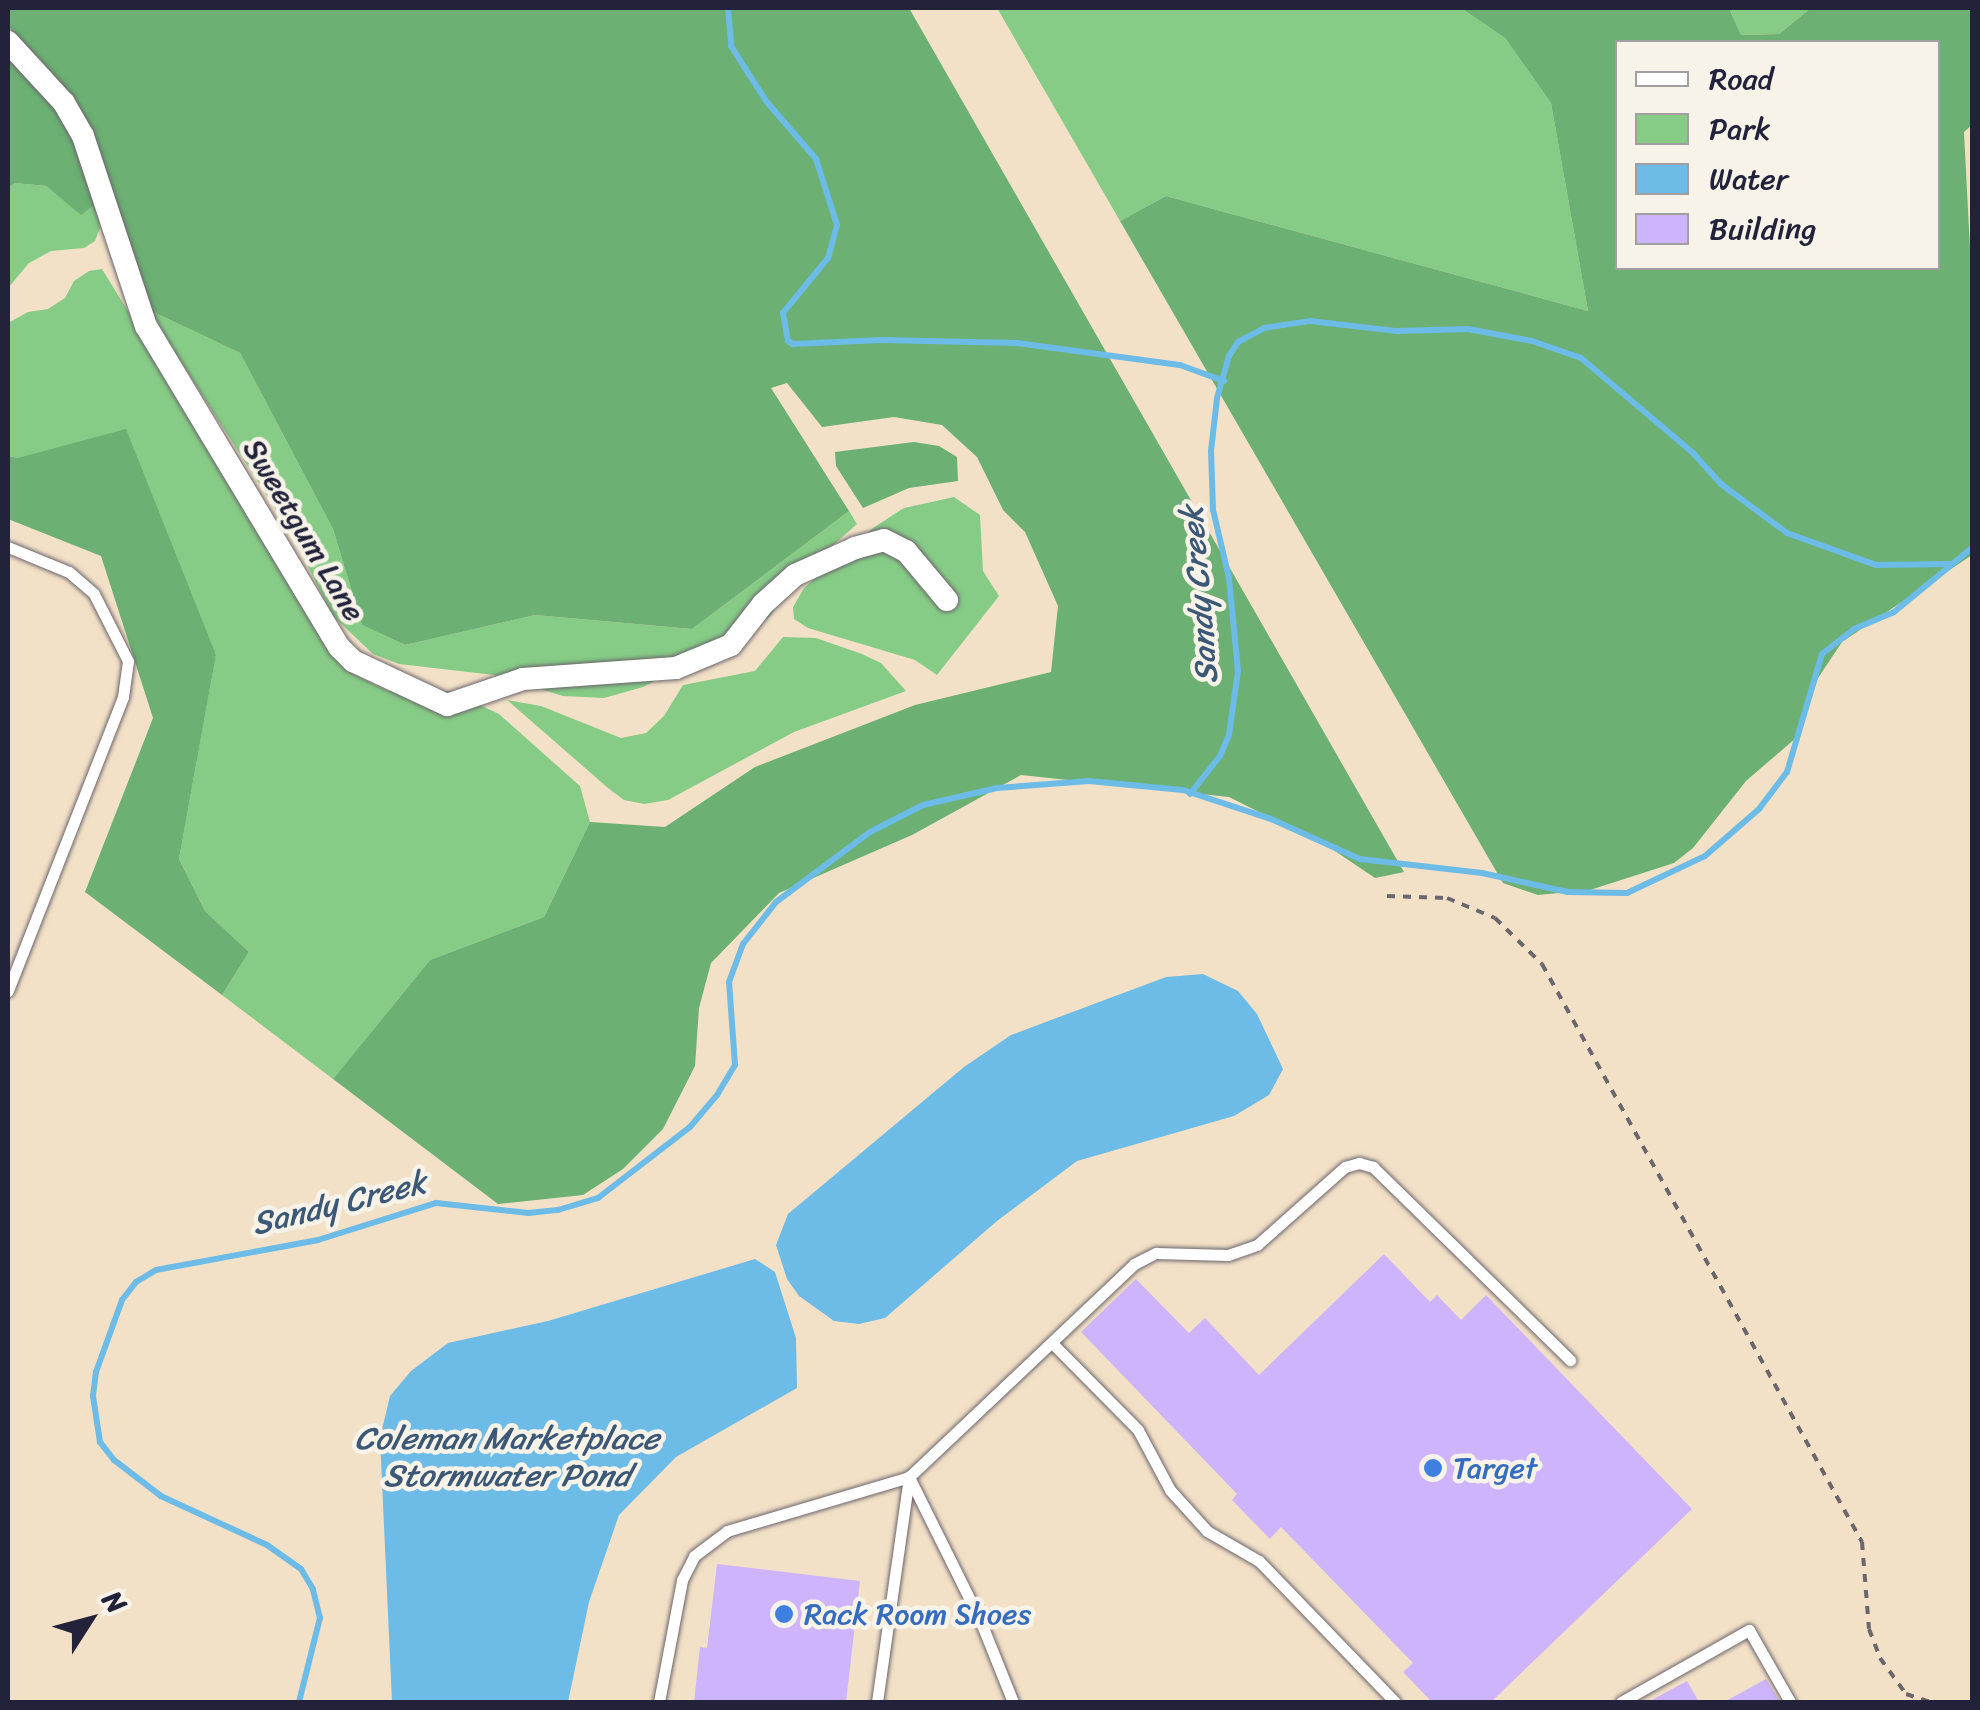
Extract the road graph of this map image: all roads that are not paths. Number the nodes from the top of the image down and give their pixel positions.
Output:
1 (8, 42) edge
2 (8, 547) edge
3 (947, 600) dead end
4 (8, 987) edge
5 (1052, 1343) junction
6 (1570, 1360) dead end
7 (909, 1477) junction
8 (659, 1702) edge
9 (877, 1702) edge
10 (1013, 1702) edge
11 (1395, 1702) edge
12 (1621, 1702) edge
13 (1790, 1702) edge

1 - 3 street, Sweetgum Lane
2 - 4 lane
5 - 6 lane
5 - 7 lane
5 - 11 lane
7 - 8 lane
7 - 9 lane
7 - 10 lane
12 - 13 lane

